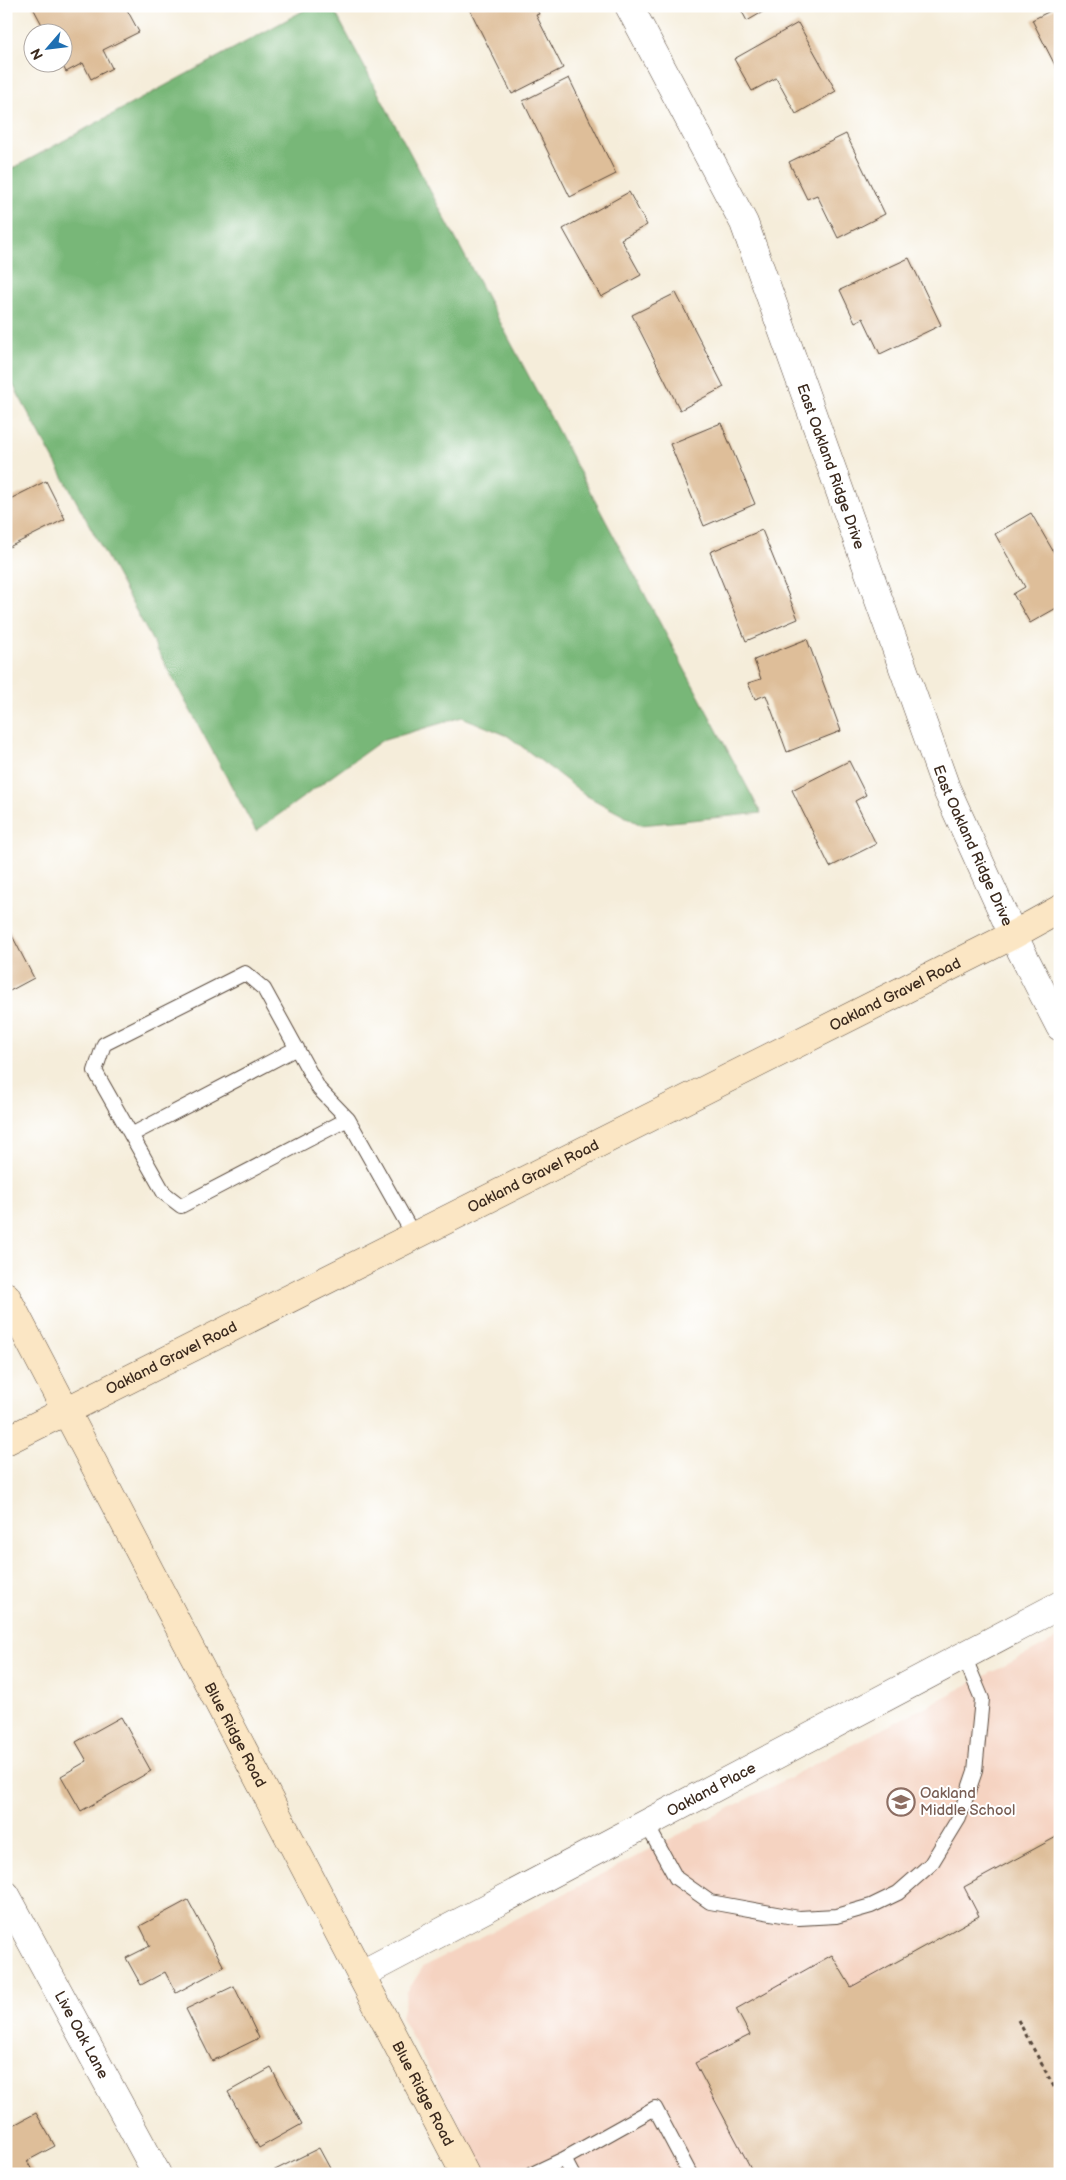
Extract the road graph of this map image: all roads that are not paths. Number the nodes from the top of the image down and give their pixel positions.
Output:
1 (629, 6) edge
2 (1060, 909) edge
3 (1013, 935) junction
4 (1060, 1027) edge
5 (297, 1048) junction
6 (348, 1119) junction
7 (131, 1135) junction
8 (414, 1236) junction
9 (6, 1296) edge
10 (68, 1412) junction
11 (6, 1442) edge
12 (1060, 1605) edge
13 (964, 1656) junction
14 (647, 1825) junction
15 (6, 1895) edge
16 (362, 1974) junction
17 (564, 2159) junction
18 (157, 2174) edge
19 (465, 2174) edge
20 (532, 2174) edge
21 (572, 2174) edge
22 (690, 2174) edge

1 - 3 street, East Oakland Ridge Drive
2 - 3 street, Oakland Gravel Road
3 - 4 street, East Oakland Ridge Drive
3 - 8 street, Oakland Gravel Road
5 - 6 lane
5 - 7 lane
5 - 7 lane
6 - 7 lane
6 - 8 lane
8 - 10 street, Oakland Gravel Road
9 - 10 street, Blue Ridge Road
10 - 11 street, Oakland Gravel Road
10 - 16 street, Blue Ridge Road
12 - 13 street, Oakland Place
13 - 14 street, Oakland Place
13 - 14 lane
14 - 16 street, Oakland Place
15 - 18 street, Live Oak Lane
16 - 19 street, Blue Ridge Road
17 - 20 lane
17 - 21 lane
17 - 22 lane

